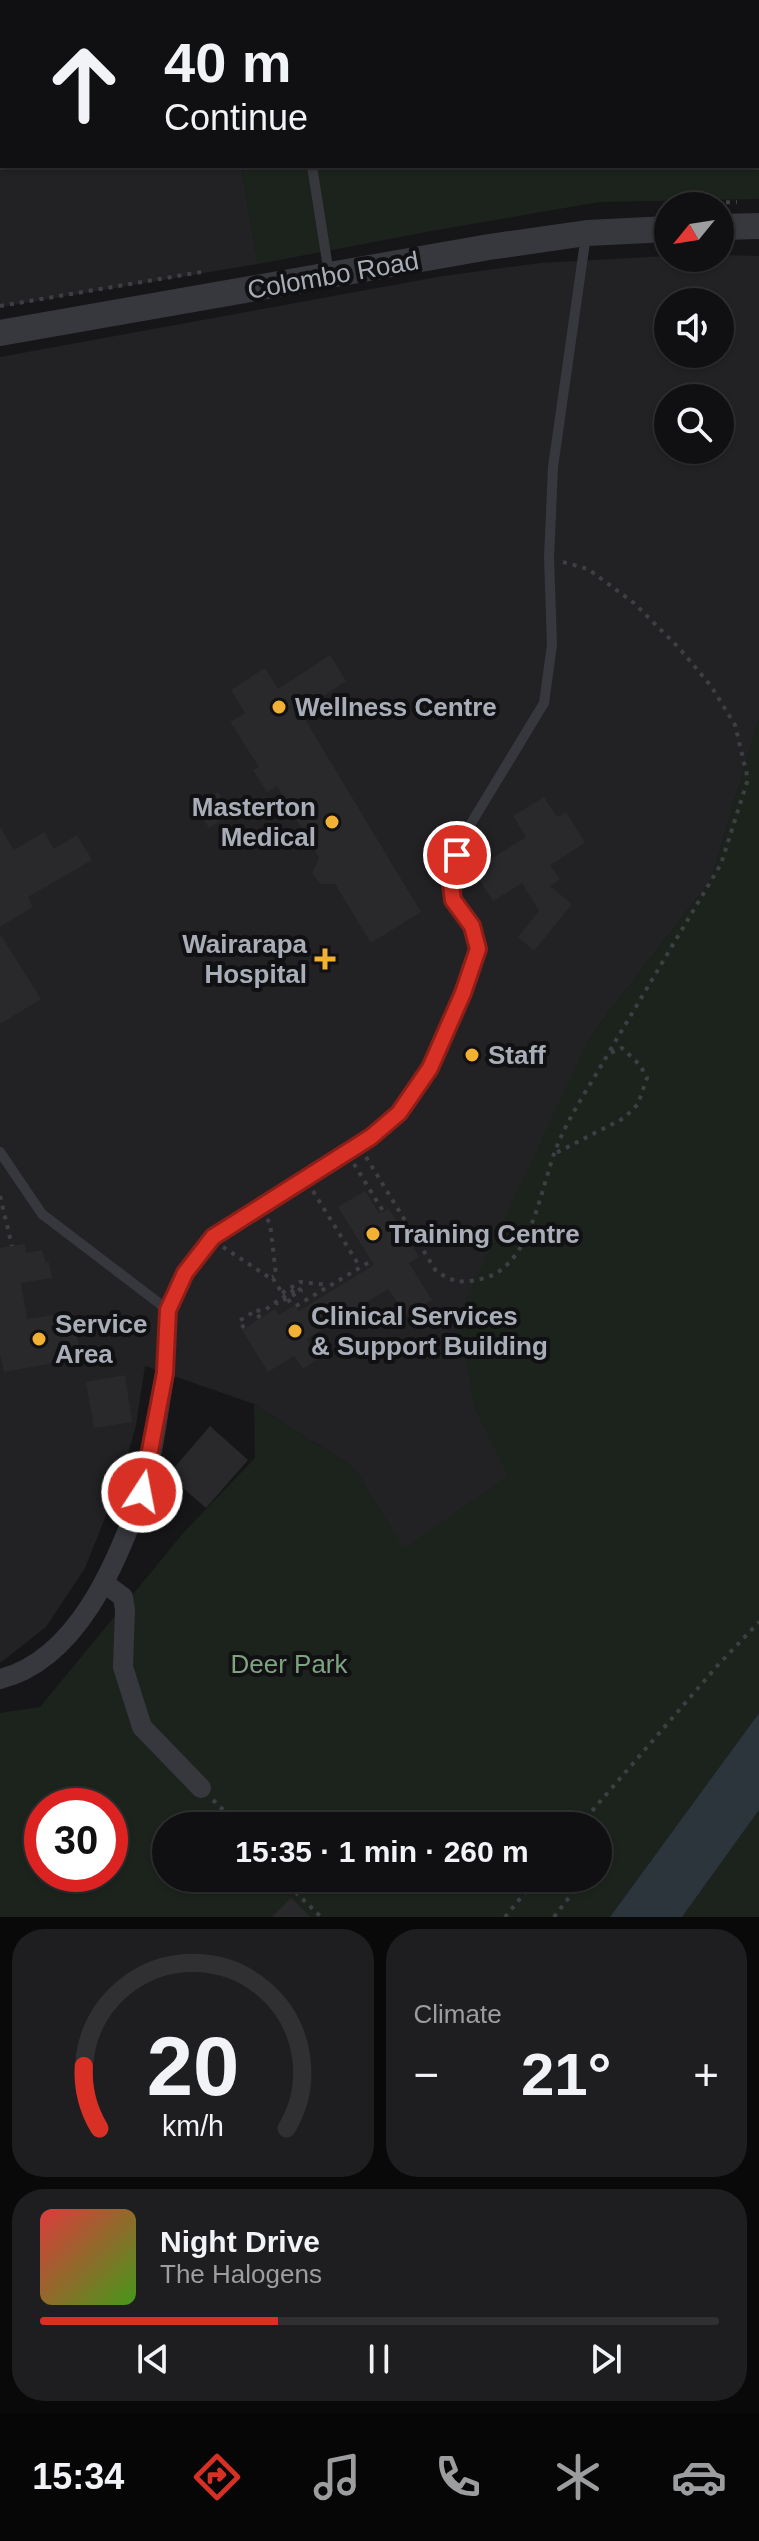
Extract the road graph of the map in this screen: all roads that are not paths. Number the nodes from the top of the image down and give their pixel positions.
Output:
1 (312, 168) edge
2 (759, 226) edge
3 (734, 227) edge
4 (654, 230) edge
5 (587, 233) junction
6 (330, 276) junction
7 (0, 333) edge
8 (0, 1152) edge
9 (168, 1310) junction
10 (165, 1373) joint
11 (104, 1583) junction
12 (0, 1679) edge
13 (201, 1788) road end

1 - 6 lane
2 - 3 street
4 - 5 street, Colombo Road
5 - 6 street, Colombo Road
5 - 9 lane
6 - 7 street, Colombo Road
8 - 9 lane
9 - 10 lane
10 - 11 street
11 - 12 street
11 - 13 street

